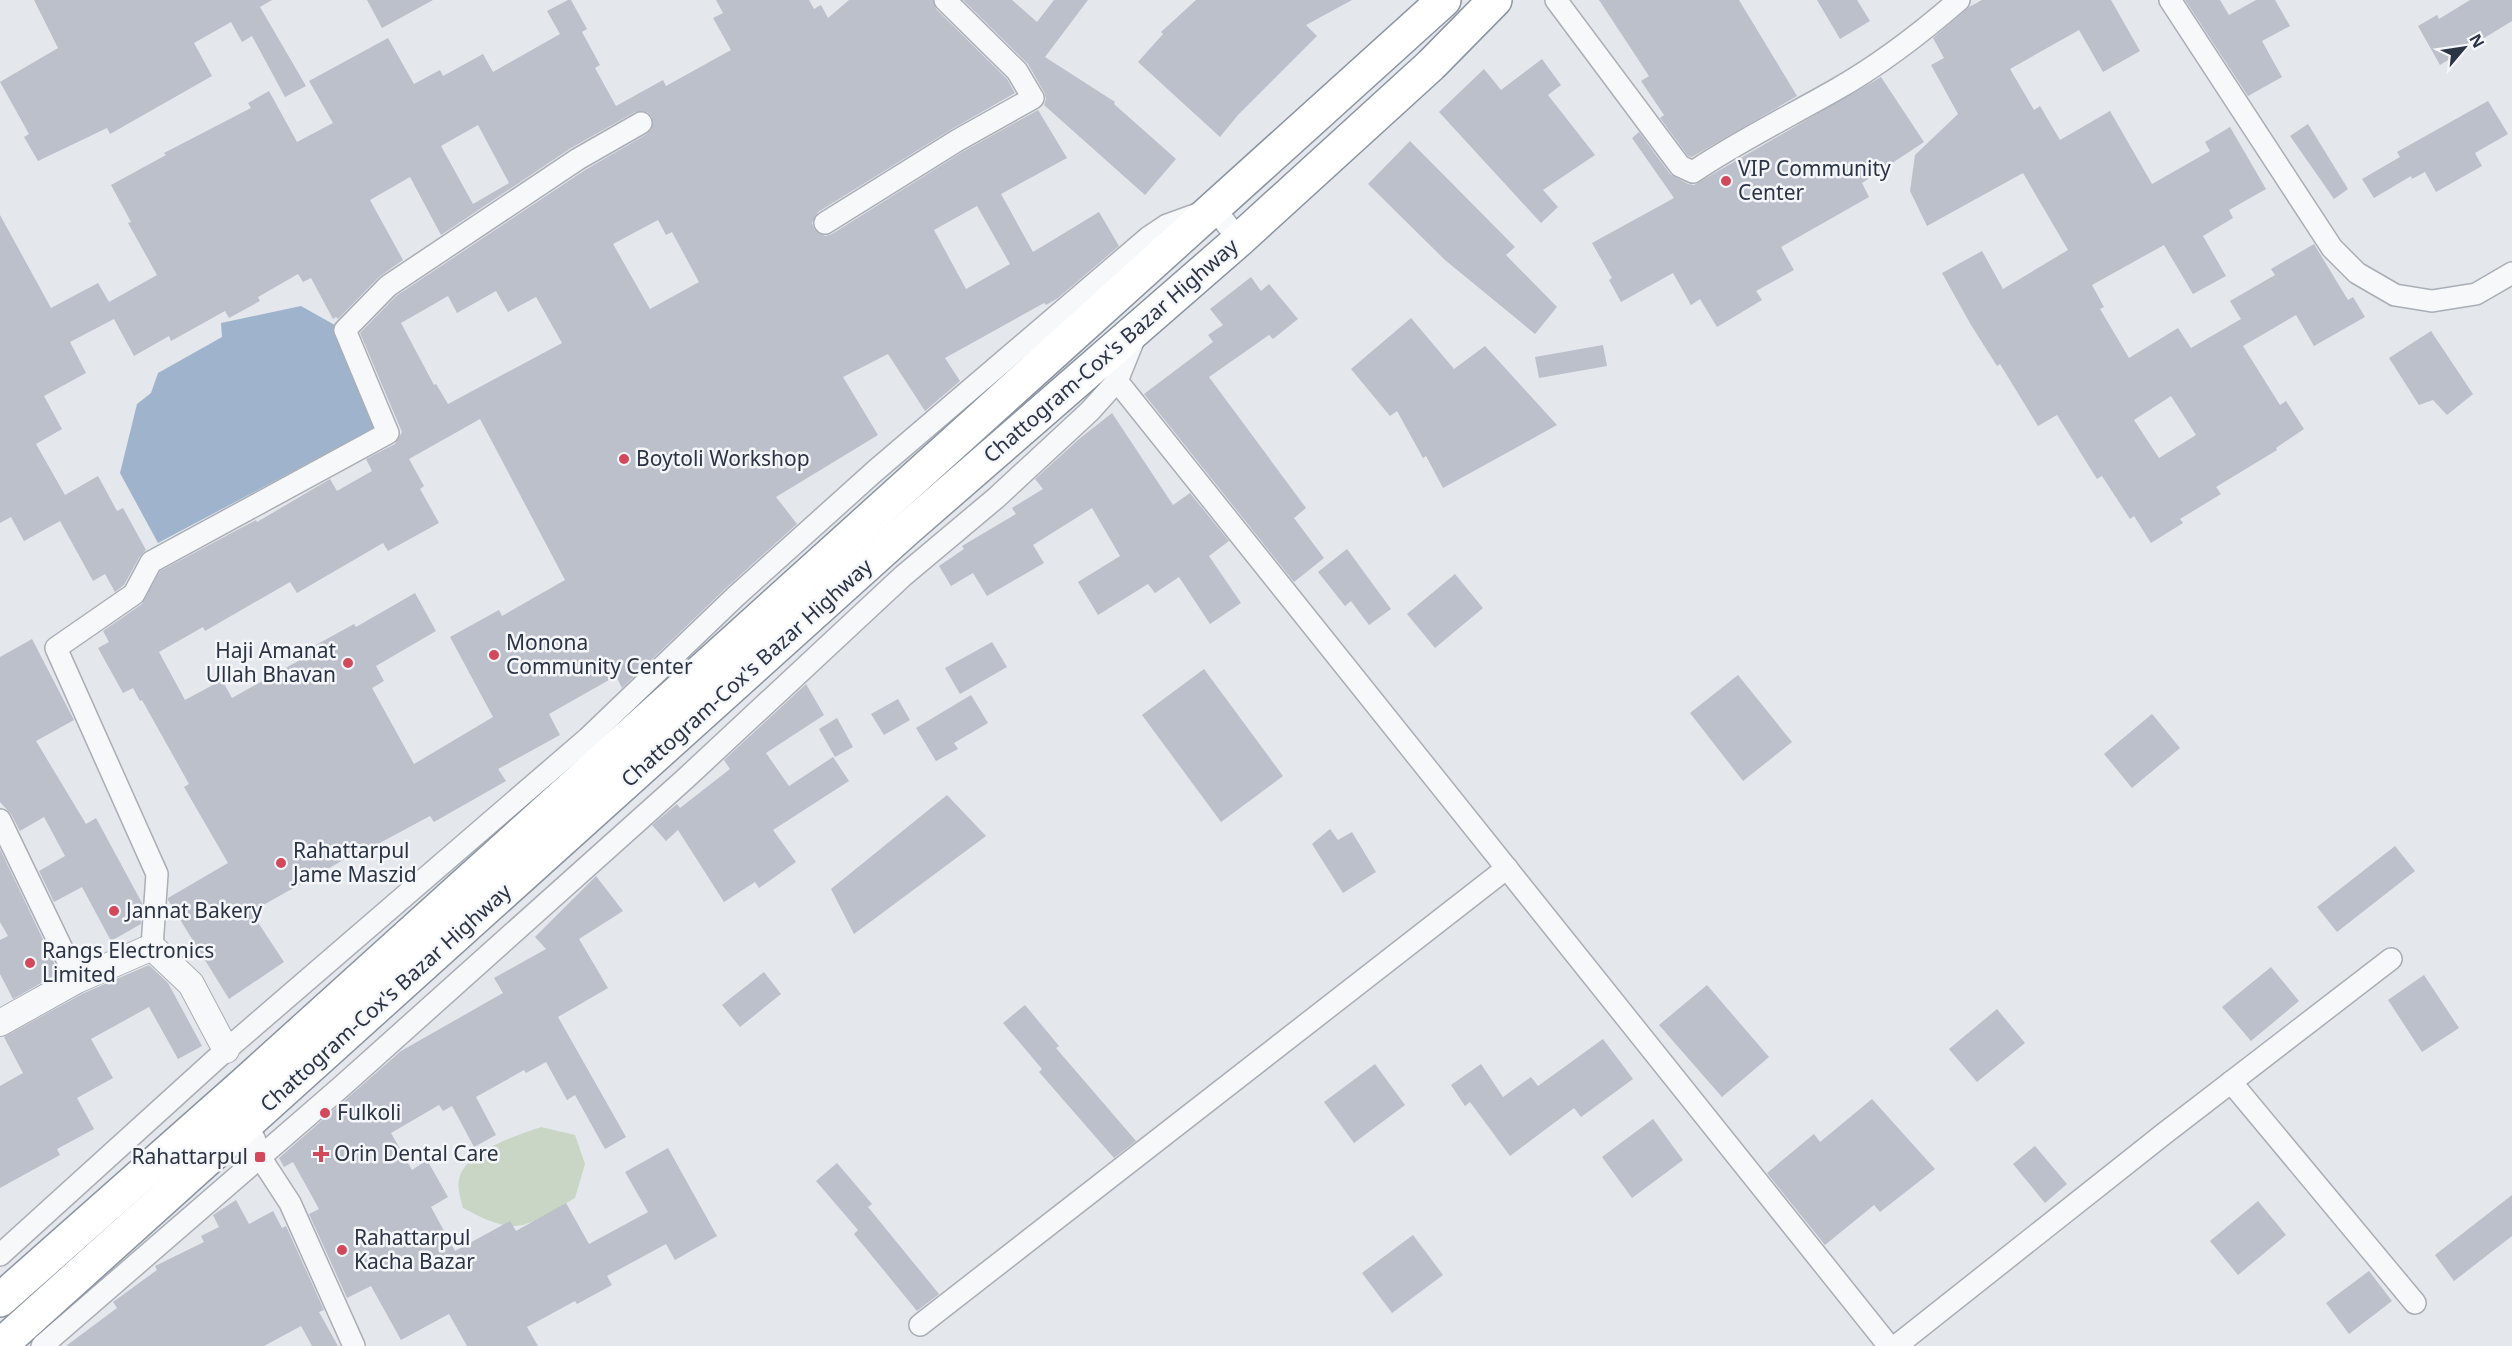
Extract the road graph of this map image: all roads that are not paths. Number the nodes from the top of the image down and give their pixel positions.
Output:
1 (945, 0) edge
2 (1444, 0) edge
3 (1494, 0) edge
4 (1556, 0) edge
5 (1959, 0) edge
6 (2170, 0) edge
7 (641, 123) dead end
8 (1214, 208) junction
9 (825, 223) dead end
10 (1239, 240) junction
11 (2512, 273) edge
12 (1139, 328) junction
13 (1117, 381) junction
14 (0, 820) edge
15 (1507, 868) junction
16 (152, 947) junction
17 (2391, 959) dead end
18 (77, 980) junction
19 (0, 1023) edge
20 (229, 1061) junction
21 (2231, 1082) junction
22 (257, 1148) junction
23 (0, 1255) edge
24 (0, 1300) edge
25 (2415, 1303) dead end
26 (920, 1325) dead end
27 (0, 1346) edge
28 (42, 1346) edge
29 (354, 1346) edge
30 (1889, 1346) edge
31 (1896, 1346) edge

1 - 9 street
2 - 8 highway, Chattogram-Cox's Bazar Highway
3 - 10 highway, Chattogram-Cox's Bazar Highway
4 - 5 street
6 - 11 street
7 - 16 street
8 - 10 street
8 - 20 street
8 - 24 highway, Chattogram-Cox's Bazar Highway
10 - 12 highway, Chattogram-Cox's Bazar Highway
12 - 13 street
12 - 27 highway, Chattogram-Cox's Bazar Highway
13 - 15 street
13 - 22 street
14 - 18 street
15 - 26 street
15 - 30 street
16 - 18 street
16 - 20 street
17 - 21 street
18 - 19 street
20 - 23 street
21 - 25 street
21 - 31 street
22 - 28 street
22 - 29 street

